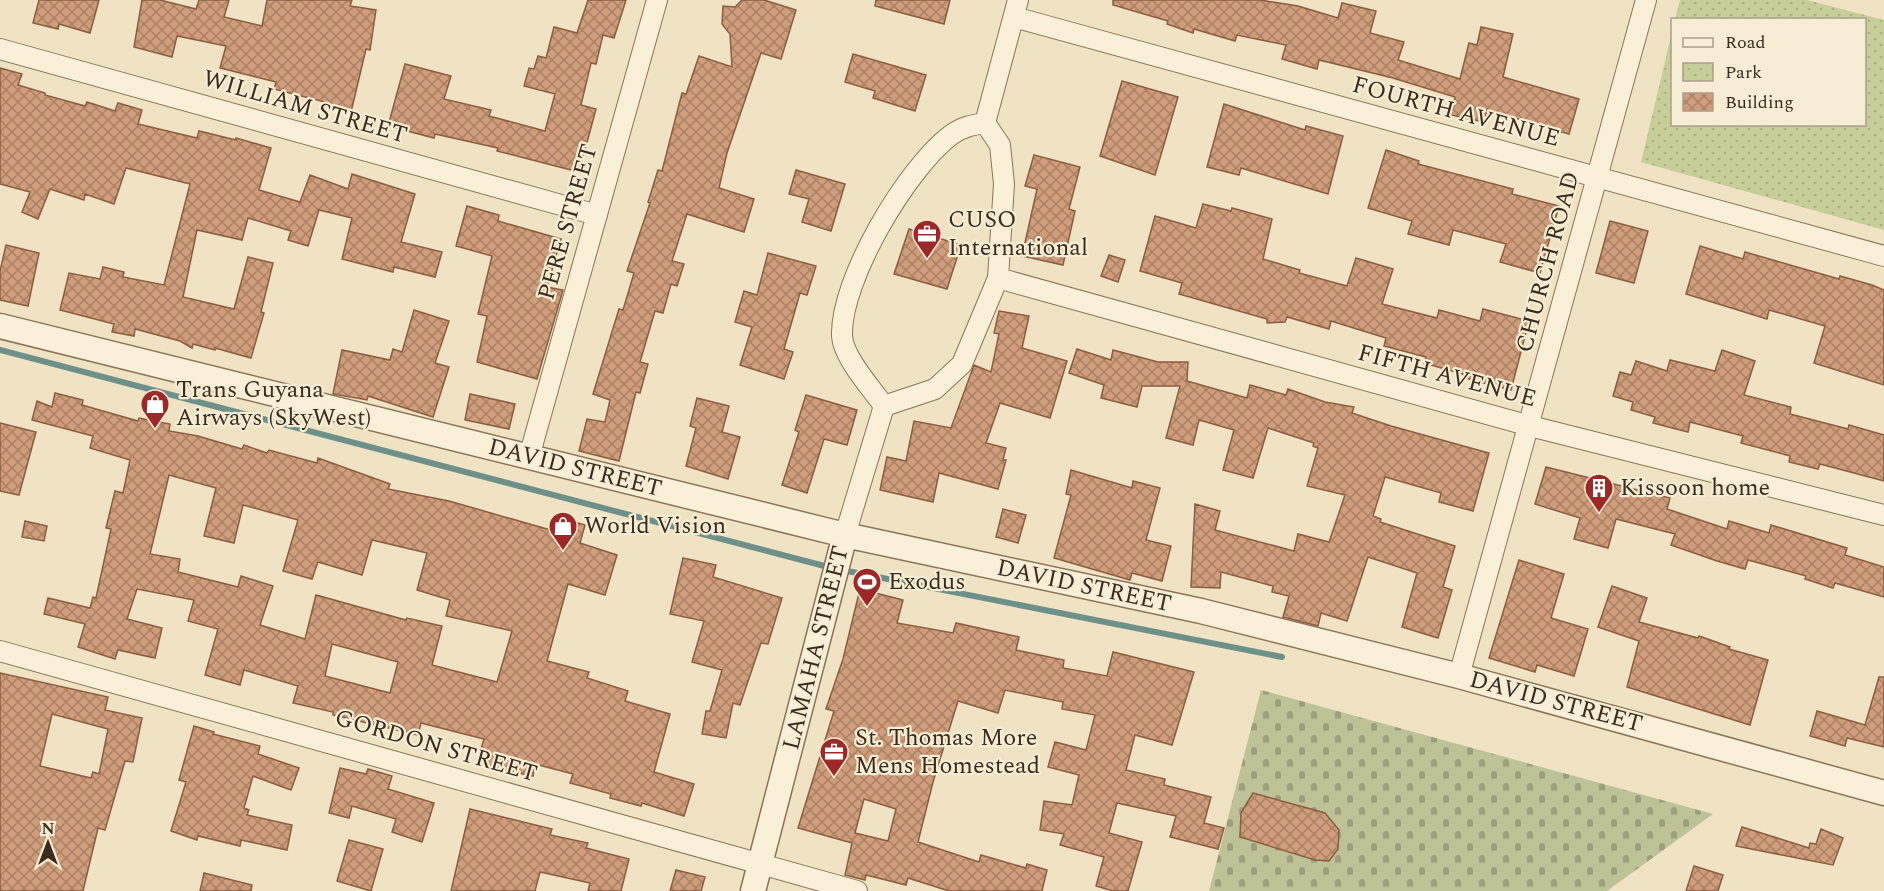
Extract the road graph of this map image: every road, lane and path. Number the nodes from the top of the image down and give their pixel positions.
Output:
1 (657, 0) edge
2 (1646, 0) edge
3 (1016, 9) edge
4 (0, 49) edge
5 (985, 123) junction
6 (1598, 177) junction
7 (597, 215) junction
8 (1884, 256) edge
9 (998, 278) junction
10 (0, 326) edge
11 (884, 406) junction
12 (1530, 426) junction
13 (530, 457) junction
14 (1884, 515) edge
15 (845, 535) junction
16 (0, 651) edge
17 (1459, 676) junction
18 (1884, 793) edge
19 (761, 863) junction
20 (753, 891) edge
21 (857, 891) edge

1 - 7 street, PERE STREET
2 - 6 street, CHURCH ROAD
3 - 5 street
3 - 6 street, FOURTH AVENUE
4 - 7 street, WILLIAM STREET
5 - 9 street
5 - 11 street
6 - 8 street, FOURTH AVENUE
6 - 12 street, CHURCH ROAD
7 - 13 street, PERE STREET
9 - 11 street
9 - 12 street, FIFTH AVENUE
10 - 13 street, DAVID STREET
11 - 15 street, LAMAHA STREET
12 - 14 street, FIFTH AVENUE
12 - 17 street, CHURCH ROAD
13 - 15 street, DAVID STREET
15 - 17 street, DAVID STREET
15 - 19 street, LAMAHA STREET
16 - 19 street, GORDON STREET
17 - 18 street, DAVID STREET
19 - 20 street, LAMAHA STREET
19 - 21 street, GORDON STREET

